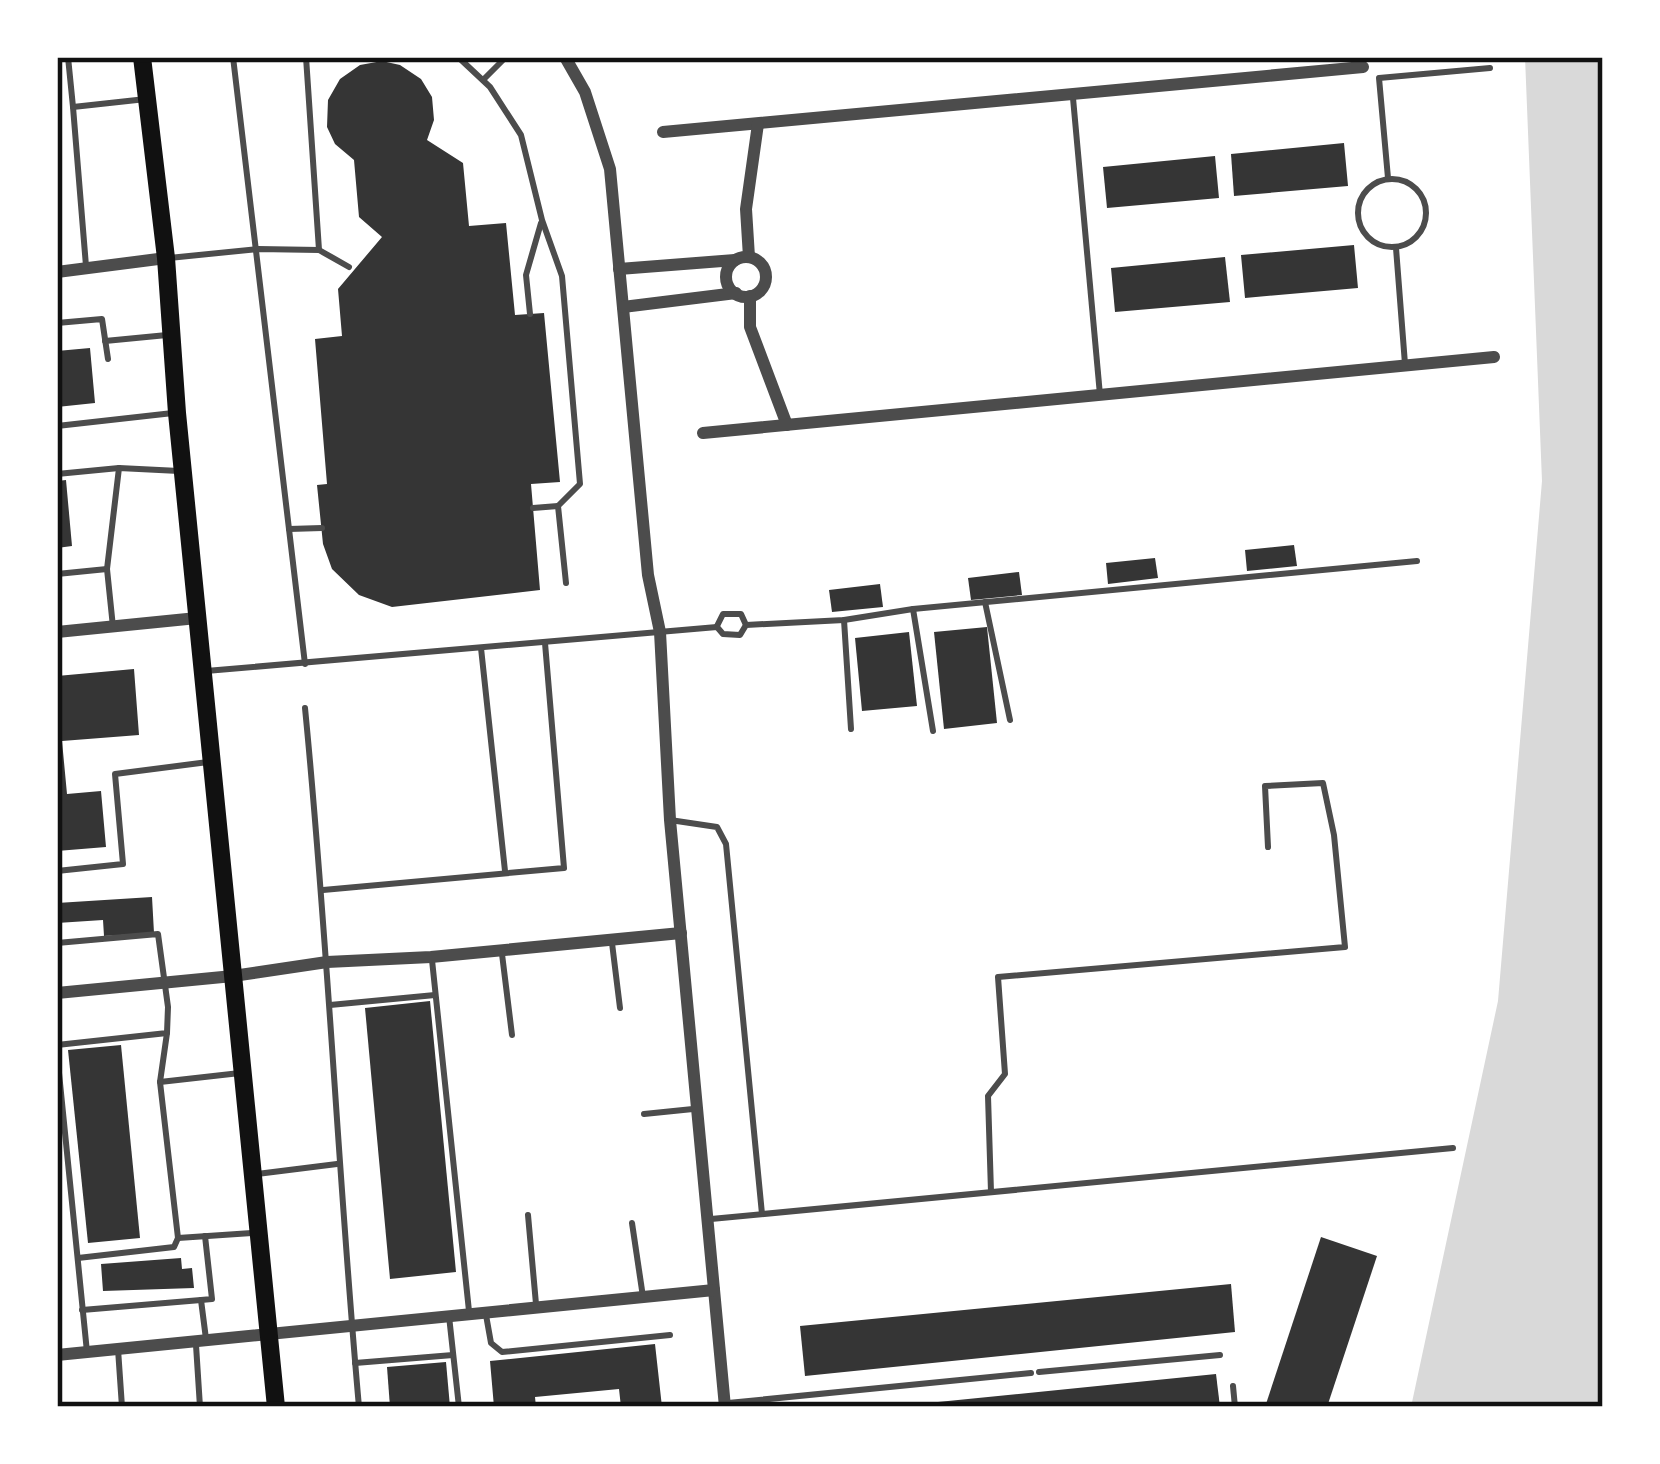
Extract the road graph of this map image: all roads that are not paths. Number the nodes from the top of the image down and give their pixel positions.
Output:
1 (68, 57) edge
2 (142, 57) edge
3 (233, 57) edge
4 (306, 57) edge
5 (458, 57) edge
6 (506, 57) edge
7 (565, 57) edge
8 (1363, 67) joint
9 (1490, 68) dead end
10 (1379, 78) junction
11 (71, 80) junction
12 (483, 80) junction
13 (57, 81) edge
14 (1072, 94) junction
15 (146, 99) junction
16 (73, 107) junction
17 (758, 124) junction
18 (663, 132) dead end
19 (1388, 179) junction
20 (542, 220) junction
21 (1396, 248) junction
22 (258, 249) junction
23 (319, 250) junction
24 (166, 258) junction
25 (742, 259) junction
26 (349, 267) dead end
27 (619, 269) junction
28 (86, 270) junction
29 (57, 272) edge
30 (743, 295) junction
31 (622, 307) junction
32 (530, 314) dead end
33 (57, 323) edge
34 (173, 334) junction
35 (105, 341) junction
36 (1494, 357) dead end
37 (107, 359) dead end
38 (1405, 365) junction
39 (1100, 395) junction
40 (177, 413) junction
41 (787, 425) junction
42 (57, 426) edge
43 (703, 433) dead end
44 (119, 468) junction
45 (183, 471) junction
46 (57, 474) edge
47 (558, 506) junction
48 (533, 508) dead end
49 (322, 528) dead end
50 (289, 529) junction
51 (1418, 561) dead end
52 (107, 568) junction
53 (57, 574) edge
54 (566, 583) dead end
55 (985, 602) junction
56 (913, 609) junction
57 (197, 618) junction
58 (844, 620) junction
59 (746, 626) junction
60 (113, 627) junction
61 (717, 627) junction
62 (57, 632) edge
63 (660, 632) junction
64 (544, 643) junction
65 (481, 648) junction
66 (305, 664) junction
67 (202, 671) junction
68 (305, 708) dead end
69 (1010, 720) dead end
70 (851, 729) dead end
71 (933, 731) dead end
72 (212, 762) junction
73 (670, 820) junction
74 (1268, 847) dead end
75 (57, 871) edge
76 (505, 872) junction
77 (323, 890) junction
78 (681, 932) junction
79 (611, 939) junction
80 (57, 943) edge
81 (502, 950) junction
82 (431, 957) junction
83 (327, 962) junction
84 (233, 976) junction
85 (165, 983) junction
86 (57, 994) edge
87 (436, 995) junction
88 (329, 1005) junction
89 (620, 1008) dead end
90 (167, 1033) junction
91 (512, 1035) dead end
92 (57, 1049) edge
93 (242, 1073) junction
94 (160, 1082) junction
95 (697, 1108) junction
96 (644, 1114) dead end
97 (1453, 1148) dead end
98 (337, 1164) junction
99 (253, 1174) junction
100 (991, 1192) junction
101 (762, 1214) junction
102 (528, 1215) dead end
103 (707, 1219) junction
104 (632, 1223) dead end
105 (258, 1232) junction
106 (205, 1236) junction
107 (178, 1238) junction
108 (78, 1258) junction
109 (714, 1290) junction
110 (643, 1297) junction
111 (201, 1300) junction
112 (536, 1308) junction
113 (82, 1310) junction
114 (486, 1312) junction
115 (470, 1314) junction
116 (449, 1316) junction
117 (351, 1326) junction
118 (269, 1334) junction
119 (670, 1335) dead end
120 (201, 1341) junction
121 (118, 1349) junction
122 (87, 1352) junction
123 (453, 1354) junction
124 (1220, 1354) dead end
125 (57, 1355) edge
126 (355, 1364) junction
127 (1233, 1387) dead end
128 (724, 1405) edge
129 (122, 1407) edge
130 (200, 1407) edge
131 (276, 1407) edge
132 (358, 1407) edge
133 (459, 1407) edge
134 (1235, 1407) edge

1 - 11 lane
2 - 15 main road
3 - 22 lane
4 - 23 lane
5 - 12 lane
6 - 12 lane
7 - 27 street
8 - 10 lane
8 - 14 street
9 - 10 lane
10 - 19 lane
11 - 13 lane
11 - 16 lane
12 - 20 lane
14 - 17 street
14 - 39 lane
15 - 16 lane
15 - 24 main road
16 - 28 lane
17 - 18 street
17 - 25 street
19 - 21 lane
19 - 21 lane
20 - 32 lane
20 - 47 lane
21 - 38 lane
22 - 23 lane
22 - 24 lane
22 - 50 lane
23 - 26 lane
24 - 28 street
24 - 34 main road
25 - 27 street
25 - 30 street
25 - 30 street
27 - 31 street
28 - 29 street
30 - 31 street
30 - 41 street
31 - 63 street
33 - 35 lane
34 - 35 lane
34 - 40 main road
35 - 37 lane
36 - 38 street
38 - 39 street
39 - 41 street
40 - 42 lane
40 - 45 main road
41 - 43 street
44 - 45 lane
44 - 46 lane
44 - 52 lane
45 - 57 main road
47 - 48 lane
47 - 54 lane
49 - 50 lane
50 - 66 lane
51 - 55 lane
52 - 53 lane
52 - 60 lane
55 - 56 lane
55 - 69 lane
56 - 58 lane
56 - 71 lane
57 - 60 street
57 - 67 main road
58 - 59 lane
58 - 70 lane
59 - 61 lane
59 - 61 lane
60 - 62 street
61 - 63 lane
63 - 64 lane
63 - 73 street
64 - 65 lane
64 - 76 lane
65 - 66 lane
65 - 76 lane
66 - 67 lane
67 - 72 main road
68 - 77 lane
72 - 75 lane
72 - 84 main road
73 - 78 street
73 - 101 lane
74 - 100 lane
76 - 77 lane
77 - 83 lane
78 - 79 street
78 - 95 street
79 - 81 street
79 - 89 lane
80 - 85 lane
81 - 82 street
81 - 91 lane
82 - 83 street
82 - 87 lane
83 - 84 street
83 - 88 lane
84 - 85 street
84 - 93 main road
85 - 86 street
85 - 90 lane
87 - 88 lane
87 - 115 lane
88 - 98 lane
90 - 92 lane
90 - 94 lane
92 - 108 lane
93 - 94 lane
93 - 99 main road
94 - 107 lane
95 - 96 lane
95 - 103 street
97 - 100 lane
98 - 99 lane
98 - 117 lane
99 - 105 main road
100 - 101 lane
101 - 103 lane
102 - 112 lane
103 - 109 street
104 - 110 lane
105 - 106 lane
105 - 118 main road
106 - 107 lane
106 - 111 lane
107 - 108 lane
108 - 113 lane
109 - 110 street
109 - 128 street
110 - 112 street
111 - 113 lane
111 - 120 lane
112 - 114 street
113 - 122 lane
114 - 115 street
114 - 119 lane
115 - 116 street
116 - 117 street
116 - 123 lane
117 - 118 street
117 - 126 lane
118 - 120 street
118 - 131 main road
120 - 121 street
120 - 130 lane
121 - 122 street
121 - 129 lane
122 - 125 street
123 - 126 lane
123 - 133 lane
124 - 128 lane
126 - 132 lane
127 - 134 lane

